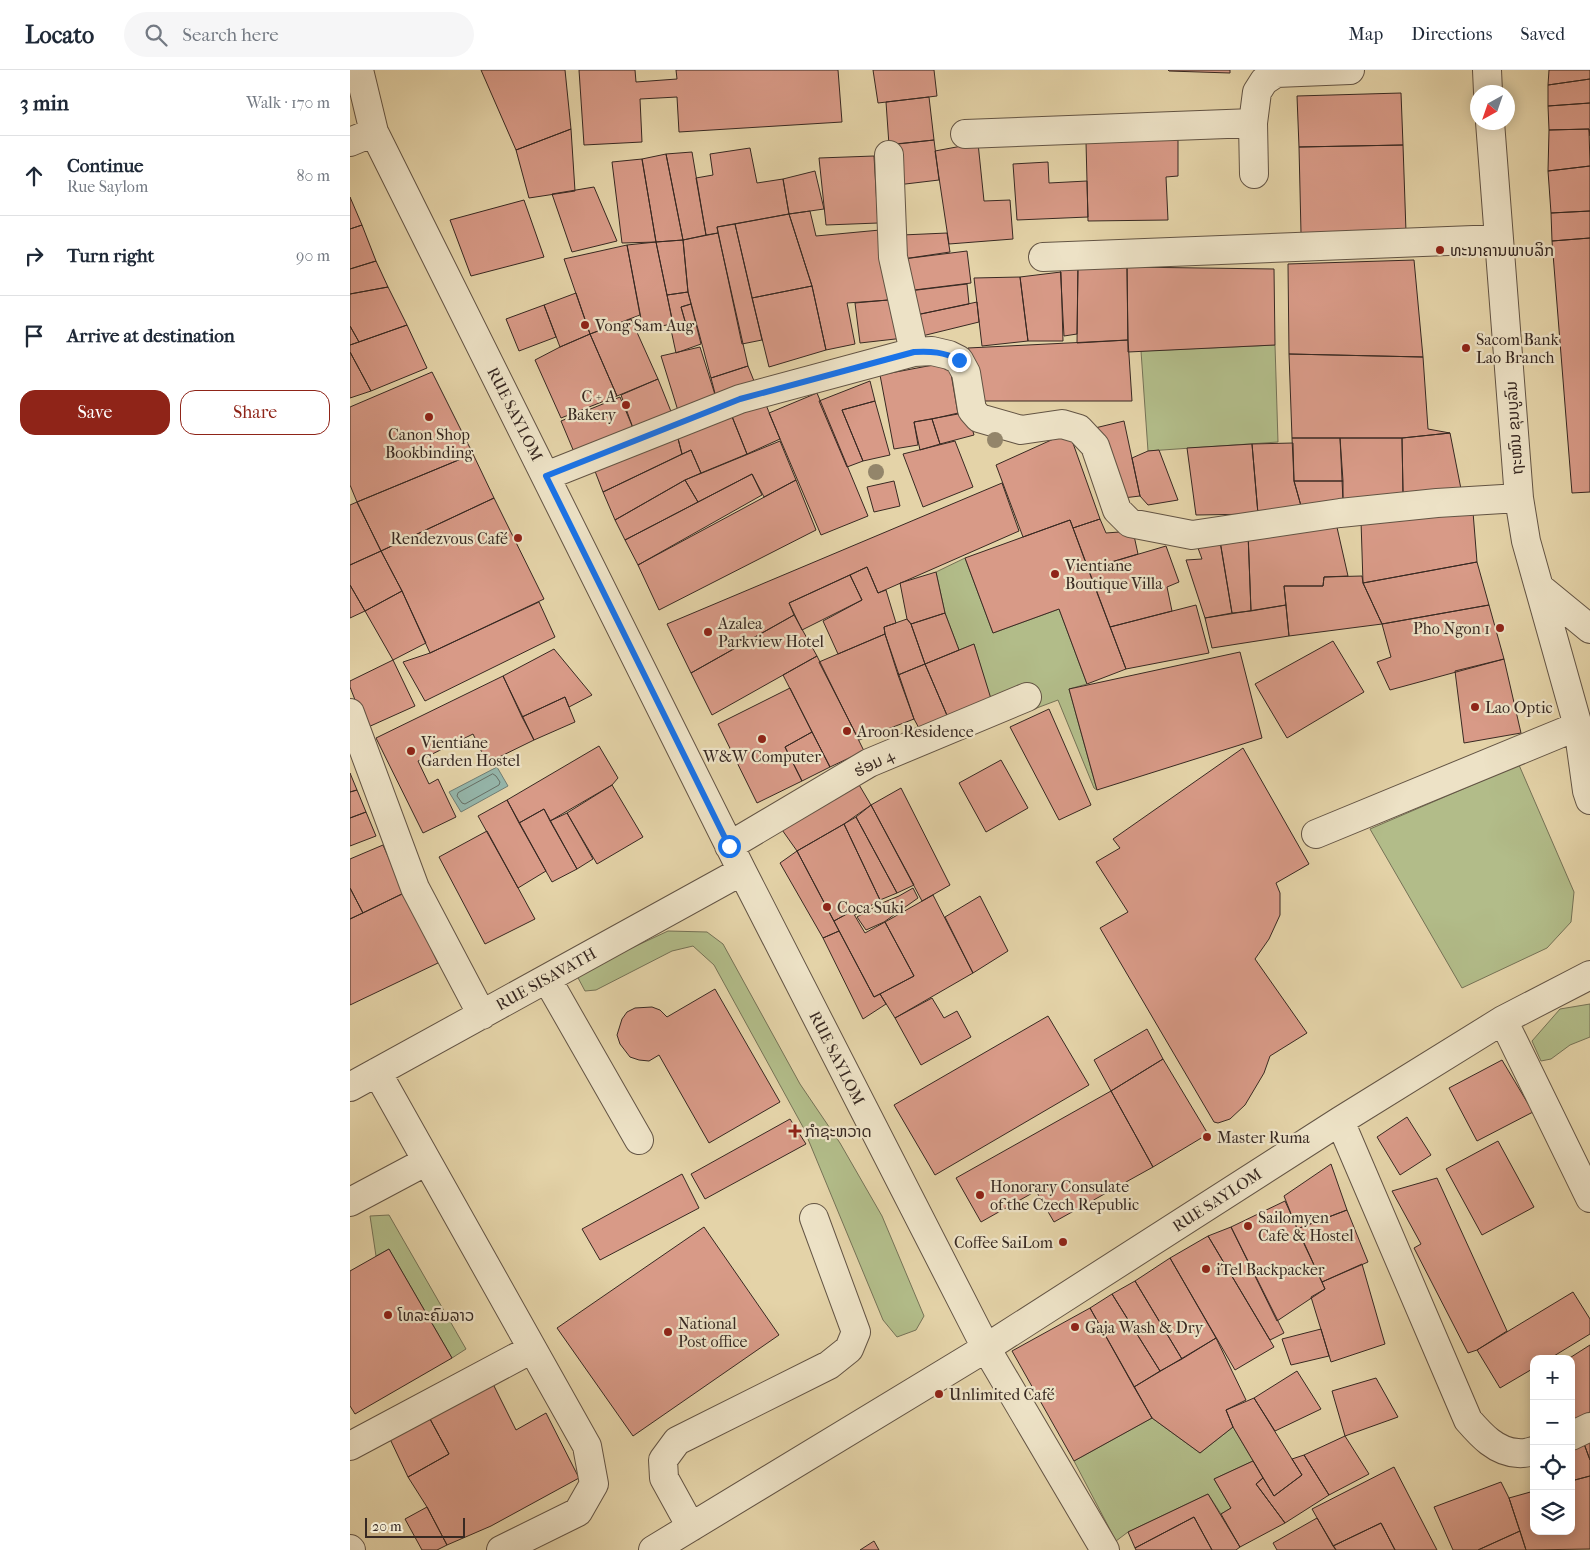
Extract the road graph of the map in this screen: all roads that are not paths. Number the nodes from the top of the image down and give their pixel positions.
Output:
1 (359, 70) edge
2 (1350, 70) edge
3 (1486, 70) edge
4 (1487, 85) edge
5 (350, 104) edge
6 (1253, 123) junction
7 (1491, 130) edge
8 (965, 134) dead end
9 (362, 137) edge
10 (888, 155) dead end
11 (1254, 174) dead end
12 (1499, 239) junction
13 (1044, 257) dead end
14 (914, 352) junction
15 (546, 476) junction
16 (1520, 498) junction
17 (1539, 587) junction
18 (1590, 629) edge
19 (1027, 697) dead end
20 (350, 713) edge
21 (1584, 731) edge
22 (1589, 793) edge
23 (1316, 834) dead end
24 (729, 846) junction
25 (742, 871) junction
26 (1590, 975) edge
27 (546, 979) junction
28 (482, 1015) junction
29 (1504, 1020) junction
30 (377, 1072) junction
31 (350, 1087) edge
32 (1340, 1122) junction
33 (639, 1140) dead end
34 (427, 1161) junction
35 (1590, 1198) edge
36 (350, 1202) edge
37 (814, 1218) dead end
38 (986, 1348) junction
39 (532, 1349) junction
40 (1590, 1427) edge
41 (1575, 1434) edge
42 (350, 1446) edge
43 (1530, 1452) edge
44 (691, 1527) junction
45 (501, 1550) edge
46 (653, 1550) edge
47 (1105, 1550) edge

1 - 9 street, RUE SAYLOM
2 - 6 street
3 - 4 street
5 - 9 street, RUE SAYLOM
6 - 8 street
6 - 11 street
7 - 12 street, ຖະໜົນ ຂຸນບູລົມ
9 - 15 street, RUE SAYLOM
10 - 14 street
12 - 13 street
12 - 16 street, ຖະໜົນ ຂຸນບູລົມ
14 - 15 street
14 - 16 street
15 - 24 street, RUE SAYLOM
16 - 17 street, ຖະໜົນ ຂຸນບູລົມ
17 - 18 street
17 - 21 street, ຖະໜົນ ຂຸນບູລົມ
19 - 24 street, ຮ່ອມ 4
20 - 28 street
21 - 22 street, ຖະໜົນ ຂຸນບູລົມ
21 - 23 street
24 - 25 street, RUE SAYLOM
25 - 27 street, RUE SISAVATH
25 - 38 street, RUE SAYLOM
26 - 29 street, RUE SAYLOM
27 - 28 street, RUE SISAVATH
27 - 33 street
28 - 30 street, RUE SISAVATH
29 - 32 street, RUE SAYLOM
29 - 35 street
30 - 31 street, RUE SISAVATH
30 - 34 street
32 - 38 street, RUE SAYLOM
32 - 43 street
34 - 36 street
34 - 39 street
37 - 44 street
38 - 44 street
38 - 47 street
39 - 42 street
39 - 45 street
40 - 41 street
44 - 46 street

